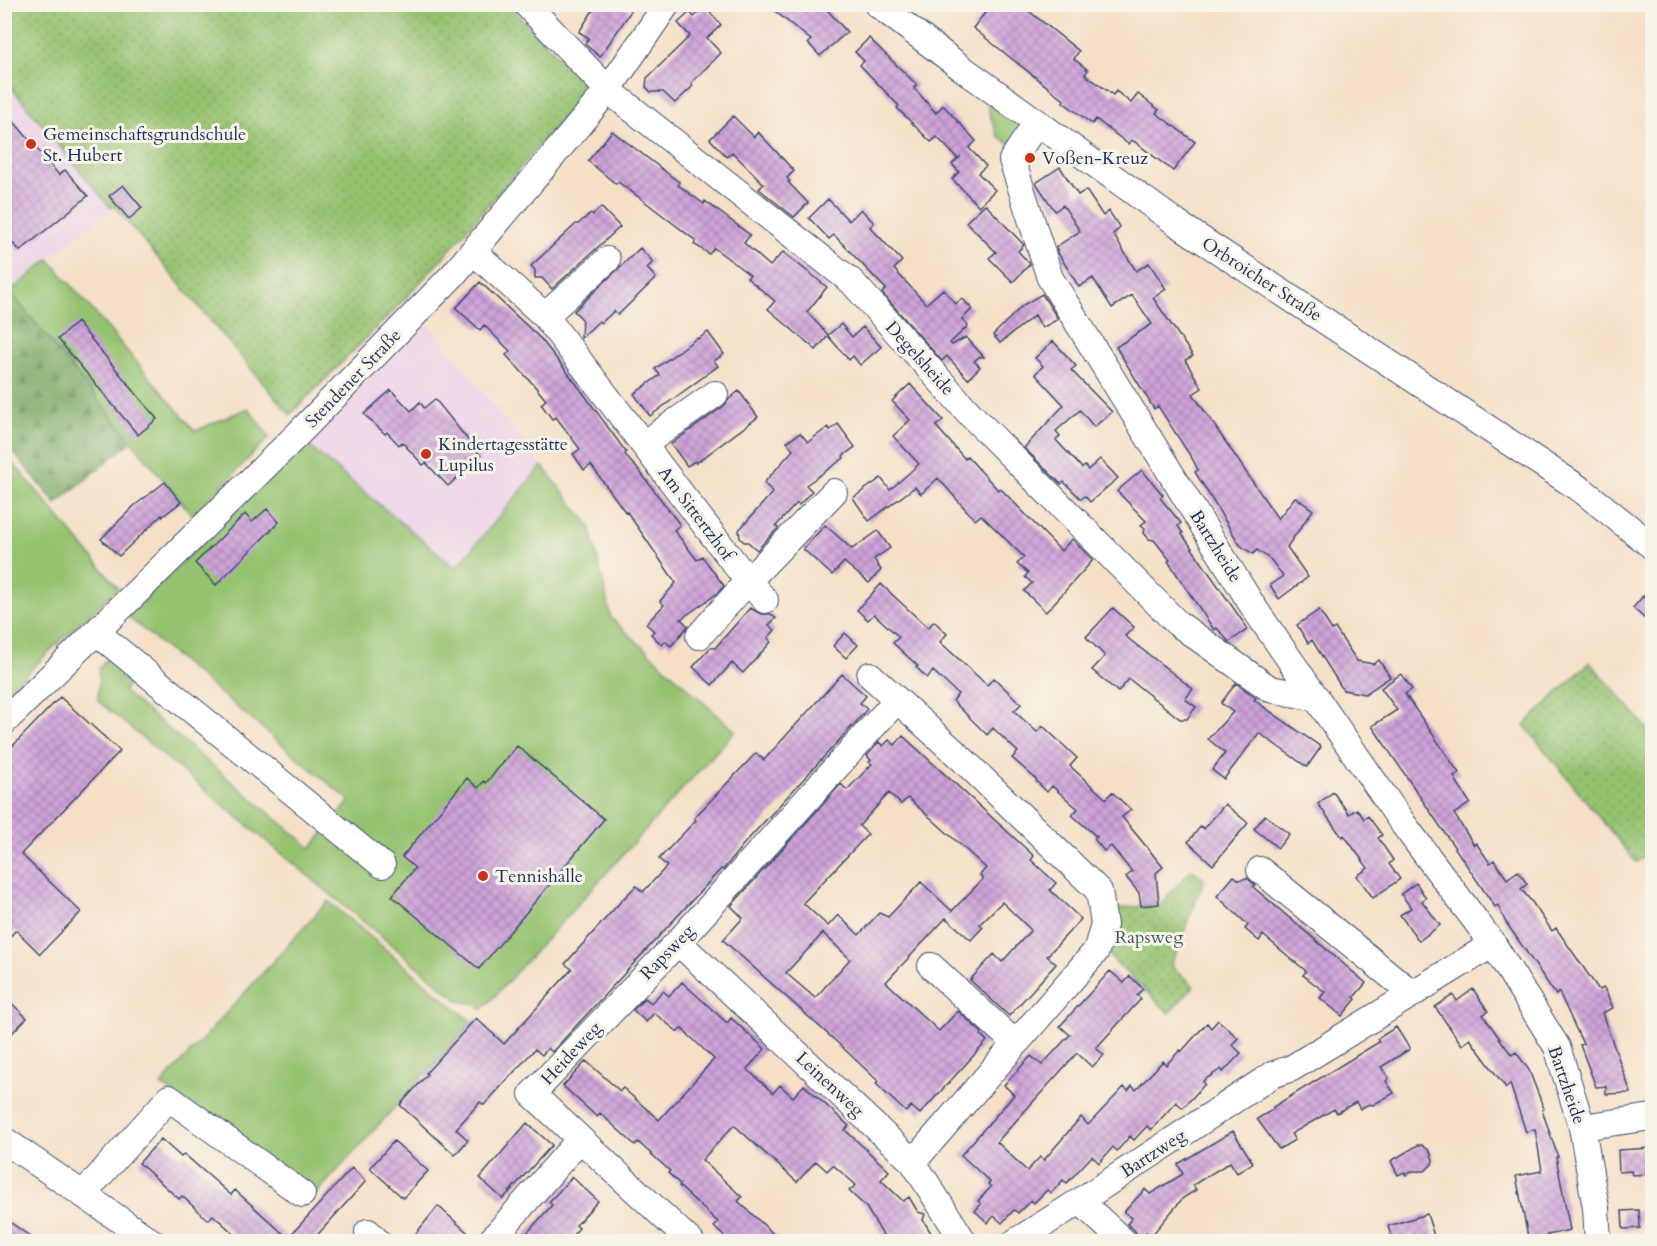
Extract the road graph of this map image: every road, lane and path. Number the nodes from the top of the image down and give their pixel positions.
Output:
1 (525, 4) edge
2 (667, 4) edge
3 (877, 4) edge
4 (609, 90) junction
5 (1037, 122) junction
6 (474, 252) junction
7 (607, 260) dead end
8 (545, 316) junction
9 (715, 394) dead end
10 (644, 444) junction
11 (834, 492) dead end
12 (1653, 546) edge
13 (748, 581) junction
14 (765, 600) dead end
15 (96, 632) junction
16 (699, 636) dead end
17 (870, 675) dead end
18 (1317, 698) junction
19 (897, 700) junction
20 (4, 722) edge
21 (382, 865) dead end
22 (1260, 870) dead end
23 (678, 942) junction
24 (1493, 944) junction
25 (931, 966) dead end
26 (1413, 994) junction
27 (605, 1016) joint
28 (1016, 1044) junction
29 (1653, 1117) edge
30 (1582, 1127) junction
31 (580, 1139) junction
32 (4, 1140) edge
33 (913, 1162) junction
34 (84, 1193) junction
35 (302, 1194) dead end
36 (1080, 1201) junction
37 (152, 1242) edge
38 (490, 1242) edge
39 (691, 1242) edge
40 (964, 1242) edge
41 (1015, 1242) edge
42 (1124, 1242) edge
43 (1598, 1242) edge

1 - 4 street, Degelsheide
2 - 4 street, Stendener Straße
3 - 5 street, Orbroicher Straße
4 - 6 street, Stendener Straße
4 - 18 street, Degelsheide
5 - 12 street, Orbroicher Straße
5 - 18 street, Bartzheide
6 - 8 street, Am Sittertzhof
6 - 15 street, Stendener Straße
7 - 8 street
8 - 10 street, Am Sittertzhof
9 - 10 street
10 - 13 street, Am Sittertzhof
11 - 13 street
13 - 14 street, Am Sittertzhof
13 - 16 street
15 - 20 street, Stendener Straße
15 - 21 street
17 - 19 street
18 - 24 street, Bartzheide
19 - 23 street, Rapsweg
19 - 28 street
22 - 26 street
23 - 27 street, Rapsweg
23 - 33 street, Leinenweg
24 - 26 street
24 - 30 street, Bartzheide
25 - 28 street
26 - 36 street, Bartzweg
27 - 31 street, Heideweg
28 - 33 street
29 - 30 street
30 - 43 street, Bartzheide
31 - 38 street
31 - 39 street, Heideweg
32 - 34 street
33 - 40 street, Leinenweg
34 - 35 street
34 - 37 street
36 - 41 street, Bartzweg
36 - 42 street

